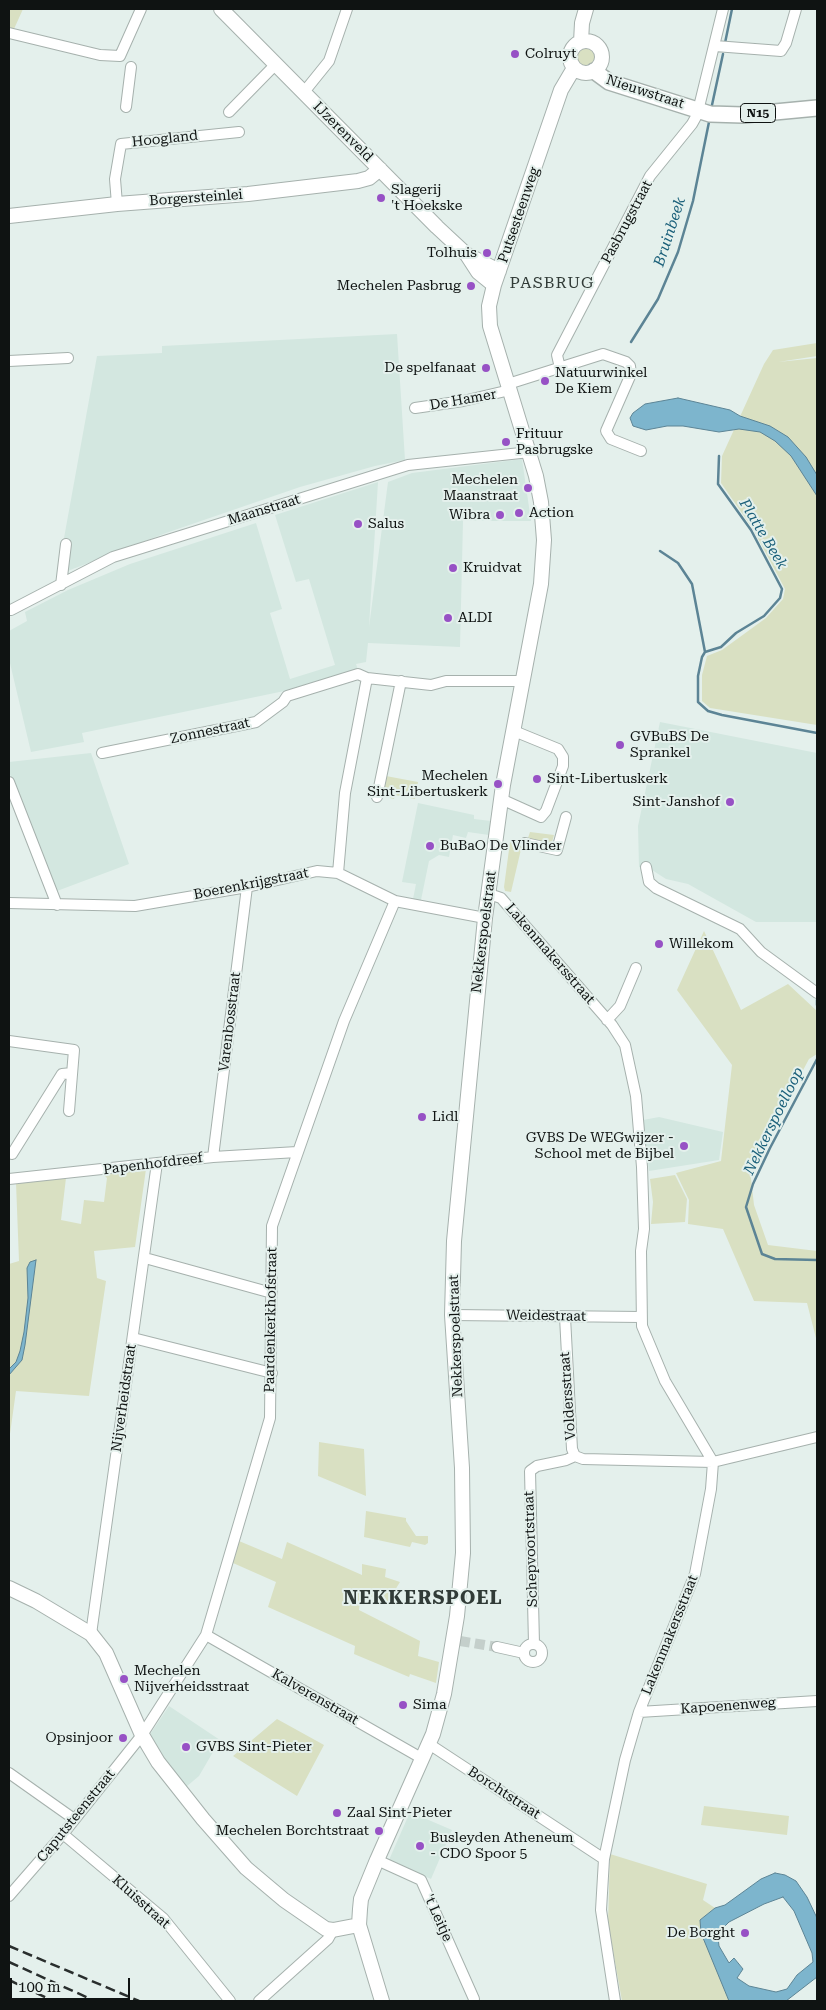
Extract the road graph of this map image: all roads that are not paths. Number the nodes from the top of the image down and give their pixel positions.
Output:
1 (141, 9) edge
2 (221, 9) edge
3 (347, 9) edge
4 (586, 9) edge
5 (723, 9) edge
6 (796, 9) edge
7 (9, 32) edge
8 (582, 42) junction
9 (715, 46) junction
10 (276, 64) junction
11 (132, 67) dead end
12 (574, 68) junction
13 (594, 71) junction
14 (304, 92) junction
15 (126, 107) dead end
16 (817, 108) edge
17 (699, 110) junction
18 (229, 112) dead end
19 (239, 132) dead end
20 (380, 169) junction
21 (117, 204) junction
22 (9, 216) edge
23 (466, 254) junction
24 (499, 271) junction
25 (494, 285) junction
26 (68, 358) dead end
27 (9, 361) edge
28 (560, 368) junction
29 (509, 387) junction
30 (415, 408) dead end
31 (641, 451) dead end
32 (530, 452) junction
33 (66, 544) dead end
34 (60, 585) junction
35 (11, 610) dead end
36 (366, 678) junction
37 (401, 681) junction
38 (523, 681) junction
39 (514, 731) junction
40 (102, 753) dead end
41 (9, 782) edge
42 (377, 797) dead end
43 (501, 799) junction
44 (566, 817) dead end
45 (525, 843) dead end
46 (646, 867) dead end
47 (338, 873) junction
48 (247, 887) junction
49 (489, 894) junction
50 (395, 901) junction
51 (9, 903) edge
52 (57, 905) junction
53 (485, 918) junction
54 (636, 968) dead end
55 (817, 993) edge
56 (607, 1020) junction
57 (9, 1041) edge
58 (72, 1073) junction
59 (69, 1110) dead end
60 (297, 1152) junction
61 (12, 1154) dead end
62 (213, 1157) junction
63 (157, 1162) junction
64 (9, 1179) edge
65 (145, 1258) junction
66 (272, 1293) junction
67 (452, 1315) junction
68 (565, 1317) junction
69 (640, 1317) junction
70 (133, 1338) junction
71 (272, 1373) junction
72 (817, 1437) edge
73 (575, 1456) junction
74 (713, 1462) junction
75 (9, 1588) edge
76 (91, 1634) junction
77 (206, 1634) junction
78 (534, 1644) junction
79 (497, 1647) tunnel mouth
80 (524, 1653) junction
81 (817, 1701) edge
82 (639, 1712) junction
83 (142, 1735) junction
84 (429, 1744) junction
85 (423, 1758) junction
86 (9, 1773) edge
87 (74, 1819) junction
88 (63, 1834) junction
89 (604, 1859) junction
90 (377, 1860) junction
91 (9, 1896) edge
92 (356, 1925) junction
93 (333, 1930) junction
94 (474, 1999) dead end
95 (230, 2001) edge
96 (259, 2001) edge
97 (382, 2001) edge
98 (616, 2001) edge

1 - 7 street
2 - 10 main road, IJzerenveld
3 - 14 street
4 - 8 main road
5 - 9 street, Pasbrugstraat
6 - 9 street
8 - 12 main road
8 - 13 main road
9 - 17 street, Pasbrugstraat
10 - 14 main road, IJzerenveld
10 - 18 street
11 - 15 street
12 - 13 main road, N15
12 - 24 main road, Putsesteenweg
13 - 17 main road, Nieuwstraat / N15
14 - 20 main road, IJzerenveld
16 - 17 main road, N15
17 - 28 street, Pasbrugstraat
19 - 21 street, Hoogland
20 - 21 main road, Borgersteinlei
20 - 23 main road, IJzerenveld
21 - 22 main road, Borgersteinlei
23 - 24 main road, IJzerenveld
23 - 25 main road, IJzerenveld
24 - 25 main road, Putsesteenweg
25 - 29 main road, Putsesteenweg
26 - 27 street
28 - 29 street, De Hamer
28 - 31 street, De Hamer
29 - 30 street, De Hamer
29 - 32 main road, Putsesteenweg
32 - 34 street, Maanstraat
32 - 38 main road, Nekkerspoelstraat
33 - 34 street
34 - 35 street, Maanstraat
36 - 37 street, Zonnestraat
36 - 40 street, Zonnestraat
36 - 47 street
37 - 38 street, Zonnestraat
37 - 42 street
38 - 39 main road, Nekkerspoelstraat
39 - 43 main road, Nekkerspoelstraat
39 - 43 street
41 - 52 street
43 - 49 main road, Nekkerspoelstraat
44 - 45 street
46 - 55 street
47 - 48 street, Boerenkrijgstraat
47 - 50 street, Boerenkrijgstraat
48 - 52 street, Boerenkrijgstraat
48 - 62 street, Varenbosstraat
49 - 53 main road, Nekkerspoelstraat
49 - 56 street, Lakenmakersstraat
50 - 53 street, Boerenkrijgstraat
50 - 60 street, Paardenkerkhofstraat
51 - 52 street, Boerenkrijgstraat
53 - 67 main road, Nekkerspoelstraat
54 - 56 street
56 - 69 street, Lakenmakersstraat
57 - 58 street
58 - 59 street
58 - 61 street
60 - 62 street, Papenhofdreef
60 - 66 street, Paardenkerkhofstraat
62 - 63 street, Papenhofdreef
63 - 64 street, Papenhofdreef
63 - 65 street, Nijverheidstraat
65 - 66 street
65 - 70 street, Nijverheidstraat
66 - 71 street, Paardenkerkhofstraat
67 - 68 street, Weidestraat
67 - 84 main road, Nekkerspoelstraat
68 - 69 street, Weidestraat
68 - 73 street, Voldersstraat
69 - 74 street, Lakenmakersstraat
70 - 71 street
70 - 76 street, Nijverheidstraat
71 - 77 street, Paardenkerkhofstraat
72 - 74 street, Voldersstraat
73 - 74 street, Voldersstraat
73 - 78 street, Schepvoortstraat
74 - 82 street, Lakenmakersstraat
75 - 76 main road
76 - 83 main road
77 - 83 street, Paardenkerkhofstraat
77 - 85 street, Kalverenstraat
78 - 80 street
78 - 80 street, Schepvoortstraat
79 - 80 street, Schepvoortstraat
81 - 82 street, Kapoenenweg
82 - 89 street, Lakenmakersstraat
83 - 87 street, Caputsteenstraat
83 - 93 main road
84 - 85 main road, Nekkerspoelstraat
84 - 89 street, Borchtstraat
85 - 90 main road, Nekkerspoelstraat
86 - 87 street
87 - 88 street, Caputsteenstraat
88 - 91 street, Caputsteenstraat
88 - 95 street, Kluisstraat
89 - 98 street, Lakenmakersstraat
90 - 92 main road, Nekkerspoelstraat
90 - 94 street, 't Leitje
92 - 93 main road
92 - 97 main road, Nekkerspoelstraat
93 - 96 street

